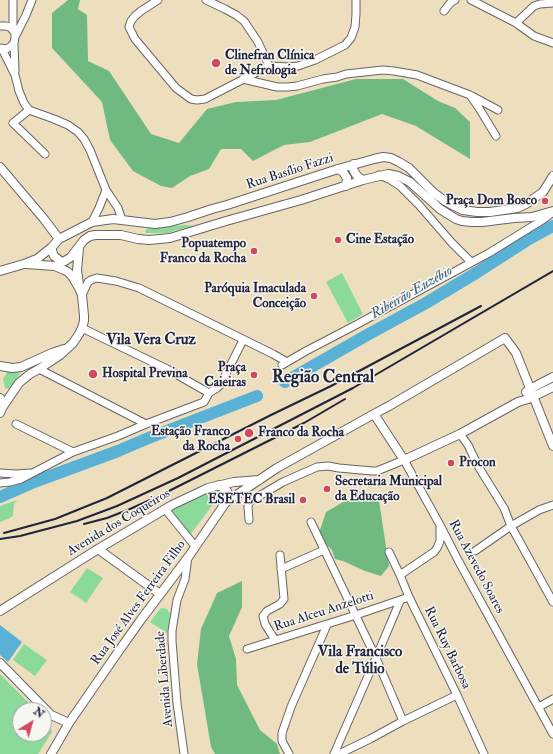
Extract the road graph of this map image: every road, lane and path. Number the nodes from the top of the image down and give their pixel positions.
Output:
1 (13, 0) edge
2 (32, 0) edge
3 (158, 0) edge
4 (206, 0) edge
5 (356, 0) edge
6 (471, 0) edge
7 (451, 1) edge
8 (553, 3) edge
9 (444, 11) dead end
10 (516, 23) junction
11 (0, 26) edge
12 (14, 37) junction
13 (553, 43) edge
14 (1, 48) edge
15 (269, 66) junction
16 (15, 75) junction
17 (244, 79) junction
18 (470, 95) junction
19 (29, 110) junction
20 (498, 110) dead end
21 (496, 136) dead end
22 (46, 154) dead end
23 (354, 164) junction
24 (0, 167) edge
25 (338, 169) junction
26 (379, 175) junction
27 (553, 176) edge
28 (363, 180) junction
29 (550, 185) edge
30 (346, 186) junction
31 (106, 190) junction
32 (553, 212) edge
33 (122, 220) junction
34 (92, 222) junction
35 (136, 222) junction
36 (120, 235) junction
37 (135, 238) junction
38 (59, 239) junction
39 (52, 247) junction
40 (79, 248) junction
41 (471, 262) junction
42 (24, 264) junction
43 (0, 271) edge
44 (80, 291) junction
45 (82, 328) junction
46 (243, 340) junction
47 (67, 349) junction
48 (0, 366) edge
49 (39, 370) junction
50 (553, 377) edge
51 (553, 387) edge
52 (209, 393) junction
53 (531, 393) junction
54 (0, 398) edge
55 (1, 411) edge
56 (374, 414) junction
57 (16, 424) dead end
58 (146, 424) junction
59 (460, 434) junction
60 (553, 446) edge
61 (73, 452) junction
62 (404, 460) junction
63 (34, 472) junction
64 (0, 473) edge
65 (259, 479) junction
66 (0, 483) edge
67 (220, 485) junction
68 (230, 499) junction
69 (553, 505) edge
70 (165, 509) junction
71 (249, 520) dead end
72 (311, 522) dead end
73 (440, 525) junction
74 (511, 526) junction
75 (195, 546) junction
76 (98, 549) junction
77 (324, 550) junction
78 (475, 551) dead end
79 (389, 552) dead end
80 (280, 555) dead end
81 (188, 556) junction
82 (281, 568) junction
83 (400, 574) junction
84 (160, 594) junction
85 (409, 597) junction
86 (400, 601) junction
87 (553, 602) edge
88 (0, 611) edge
89 (356, 615) junction
90 (327, 625) junction
91 (276, 640) junction
92 (247, 649) dead end
93 (376, 658) junction
94 (0, 663) edge
95 (457, 695) junction
96 (553, 699) edge
97 (539, 707) junction
98 (403, 721) junction
99 (69, 723) junction
100 (553, 734) edge
101 (184, 752) edge
102 (52, 754) edge
103 (289, 754) edge
104 (334, 754) edge
105 (339, 754) edge
106 (484, 754) edge

1 - 12 street
2 - 12 street
3 - 17 street
4 - 15 street
5 - 15 street
6 - 10 street
7 - 9 street
8 - 10 street
10 - 13 street
11 - 12 street
12 - 14 street
12 - 16 street
14 - 16 street
15 - 17 street
16 - 19 street
17 - 18 street
18 - 20 street
18 - 21 street
19 - 22 street
19 - 31 street
23 - 25 main road, Rua Basílio Fazzi
23 - 28 main road
23 - 29 main road, Rua Basílio Fazzi
24 - 38 main road
25 - 30 main road
25 - 35 main road, Rua Basílio Fazzi
26 - 28 main road
26 - 32 main road
26 - 41 street
27 - 29 main road, Rua Basílio Fazzi
28 - 30 main road
30 - 37 main road
31 - 33 street
31 - 34 street
32 - 41 street
33 - 34 main road, Rua Basílio Fazzi
33 - 35 main road, Rua Basílio Fazzi
33 - 36 main road
34 - 38 main road, Rua Basílio Fazzi
35 - 37 main road
36 - 37 main road
36 - 40 main road
38 - 39 main road, Rua Basílio Fazzi
39 - 40 main road
39 - 42 main road, Rua Basílio Fazzi
40 - 44 main road
41 - 46 street
42 - 43 main road
42 - 44 main road
44 - 45 main road
44 - 46 street
45 - 47 main road
45 - 52 street
46 - 52 street
47 - 48 main road
47 - 49 main road
49 - 55 main road
49 - 58 street
50 - 53 main road
51 - 53 main road
52 - 58 street
53 - 56 main road, Rua José Alves Ferreira Filho
53 - 59 main road
53 - 60 main road
54 - 55 main road
56 - 62 main road, Rua Azevedo Soares
56 - 65 main road, Rua José Alves Ferreira Filho
57 - 61 street
58 - 61 street
59 - 62 main road
59 - 74 street
61 - 63 street
62 - 71 street
62 - 73 street, Rua Azevedo Soares
63 - 64 street
63 - 66 street
65 - 67 main road, Avenida dos Coqueiros
65 - 68 main road, Rua José Alves Ferreira Filho
67 - 68 main road
67 - 70 main road, Avenida dos Coqueiros
68 - 75 main road, Rua José Alves Ferreira Filho
69 - 74 street
70 - 75 street
70 - 76 main road, Avenida dos Coqueiros
72 - 77 street
73 - 83 street
73 - 97 street, Rua Azevedo Soares
74 - 78 street
74 - 87 street
75 - 81 main road, Rua José Alves Ferreira Filho
76 - 84 main road
76 - 88 main road, Avenida dos Coqueiros
77 - 82 street
77 - 89 street
79 - 83 street, Rua Ruy Barbosa
80 - 82 street
81 - 84 main road, Rua José Alves Ferreira Filho
81 - 101 street, Avenida Liberdade
82 - 91 street
83 - 85 street, Rua Ruy Barbosa
84 - 99 main road, Rua José Alves Ferreira Filho
85 - 86 street, Rua Alceu Anzelotti
85 - 95 street, Rua Ruy Barbosa
86 - 89 street, Rua Alceu Anzelotti
86 - 93 street
89 - 90 street, Rua Alceu Anzelotti
89 - 93 street
90 - 91 street, Rua Alceu Anzelotti
90 - 103 street
91 - 92 street, Rua Alceu Anzelotti
93 - 98 street
93 - 104 street
94 - 99 main road
95 - 98 street
95 - 106 street, Rua Ruy Barbosa
96 - 97 street
97 - 100 street, Rua Azevedo Soares
98 - 105 street
99 - 102 main road, Rua José Alves Ferreira Filho

